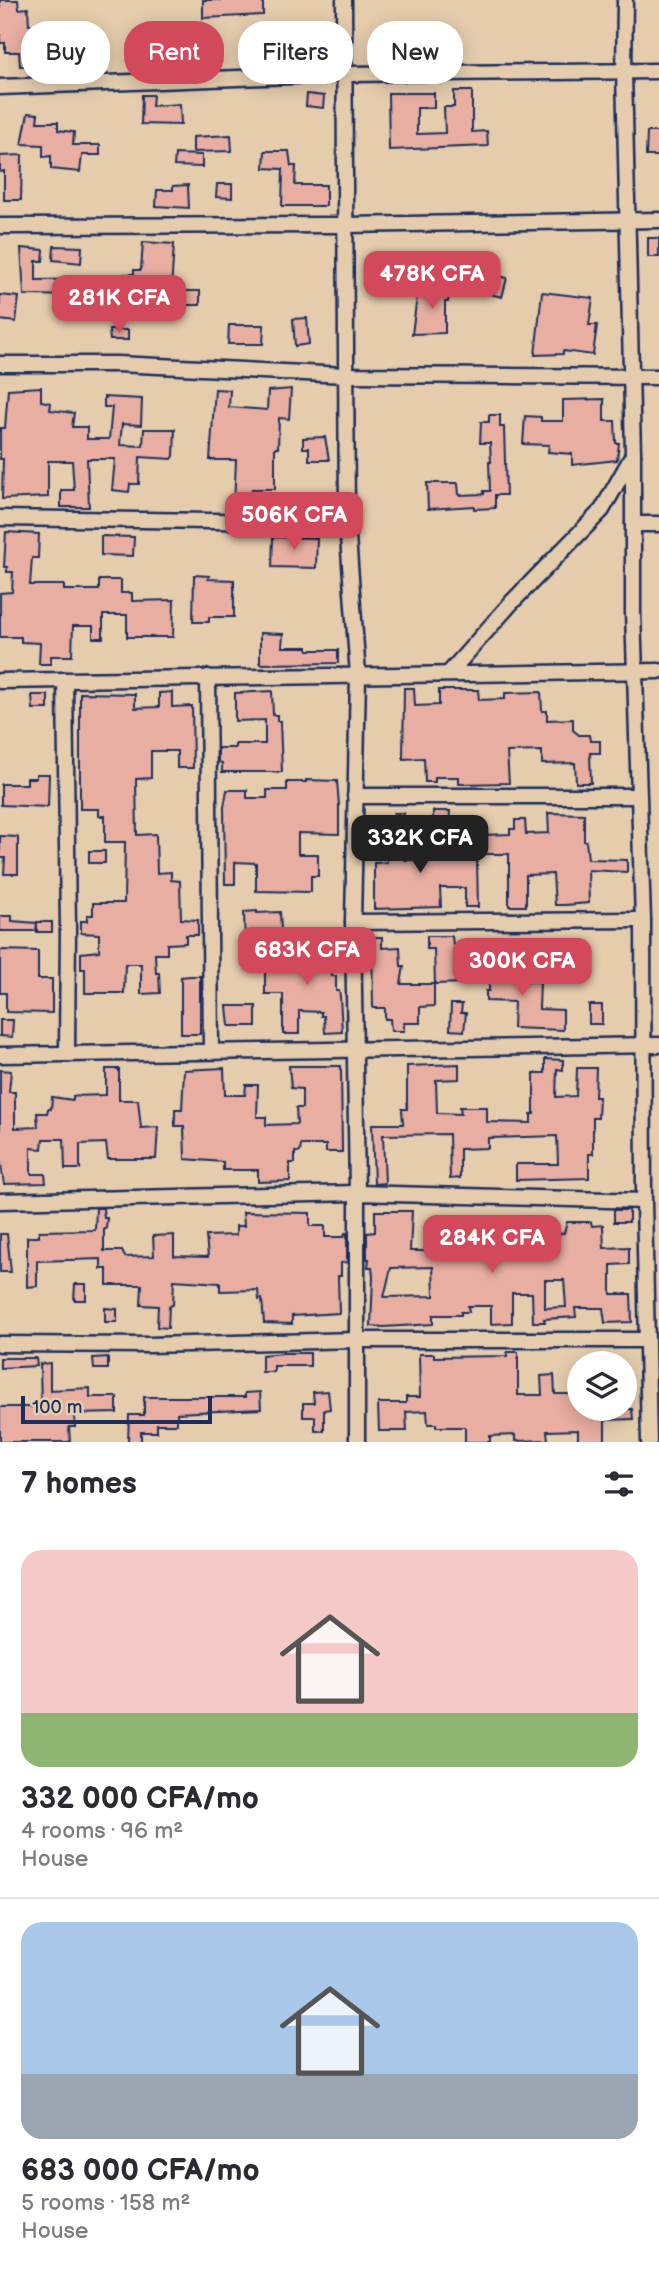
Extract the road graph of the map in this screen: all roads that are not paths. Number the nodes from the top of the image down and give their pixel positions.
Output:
1 (344, 0) edge
2 (625, 0) edge
3 (344, 21) edge
4 (659, 71) edge
5 (624, 72) junction
6 (353, 74) edge
7 (238, 78) edge
8 (344, 84) edge
9 (0, 87) edge
10 (628, 220) junction
11 (659, 220) edge
12 (344, 225) junction
13 (0, 226) edge
14 (0, 364) edge
15 (346, 375) junction
16 (630, 377) junction
17 (659, 377) edge
18 (633, 454) junction
19 (0, 518) edge
20 (347, 523) junction
21 (633, 524) junction
22 (659, 524) edge
23 (635, 671) junction
24 (659, 671) edge
25 (450, 672) junction
26 (358, 675) junction
27 (208, 677) junction
28 (65, 680) junction
29 (0, 681) edge
30 (355, 796) junction
31 (638, 796) junction
32 (643, 920) junction
33 (353, 922) junction
34 (644, 1045) junction
35 (659, 1045) edge
36 (356, 1049) junction
37 (211, 1051) junction
38 (67, 1053) junction
39 (0, 1055) edge
40 (357, 1193) junction
41 (644, 1200) junction
42 (0, 1201) edge
43 (647, 1339) junction
44 (356, 1340) junction
45 (0, 1344) edge
46 (357, 1442) edge
47 (649, 1442) edge

1 - 3 street
2 - 5 street
4 - 5 street
5 - 6 street
5 - 10 street
7 - 9 street
8 - 12 street
10 - 11 street
10 - 12 street
10 - 16 street
12 - 13 street
12 - 15 street
14 - 15 street
15 - 16 street
15 - 20 street
16 - 17 street
16 - 18 street
18 - 21 street
18 - 25 street
19 - 20 street
20 - 26 street
21 - 22 street
21 - 23 street
23 - 24 street
23 - 25 street
23 - 31 street
25 - 26 street
26 - 27 street
26 - 30 street
27 - 28 street
27 - 37 street
28 - 29 street
28 - 38 street
30 - 31 street
30 - 33 street
31 - 32 street
32 - 33 street
32 - 34 street
33 - 36 street
34 - 35 street
34 - 36 street
34 - 41 street
36 - 37 street
36 - 40 street
37 - 38 street
38 - 39 street
40 - 41 street
40 - 42 street
40 - 44 street
41 - 43 street
43 - 44 street
43 - 47 street
44 - 45 street
44 - 46 street

